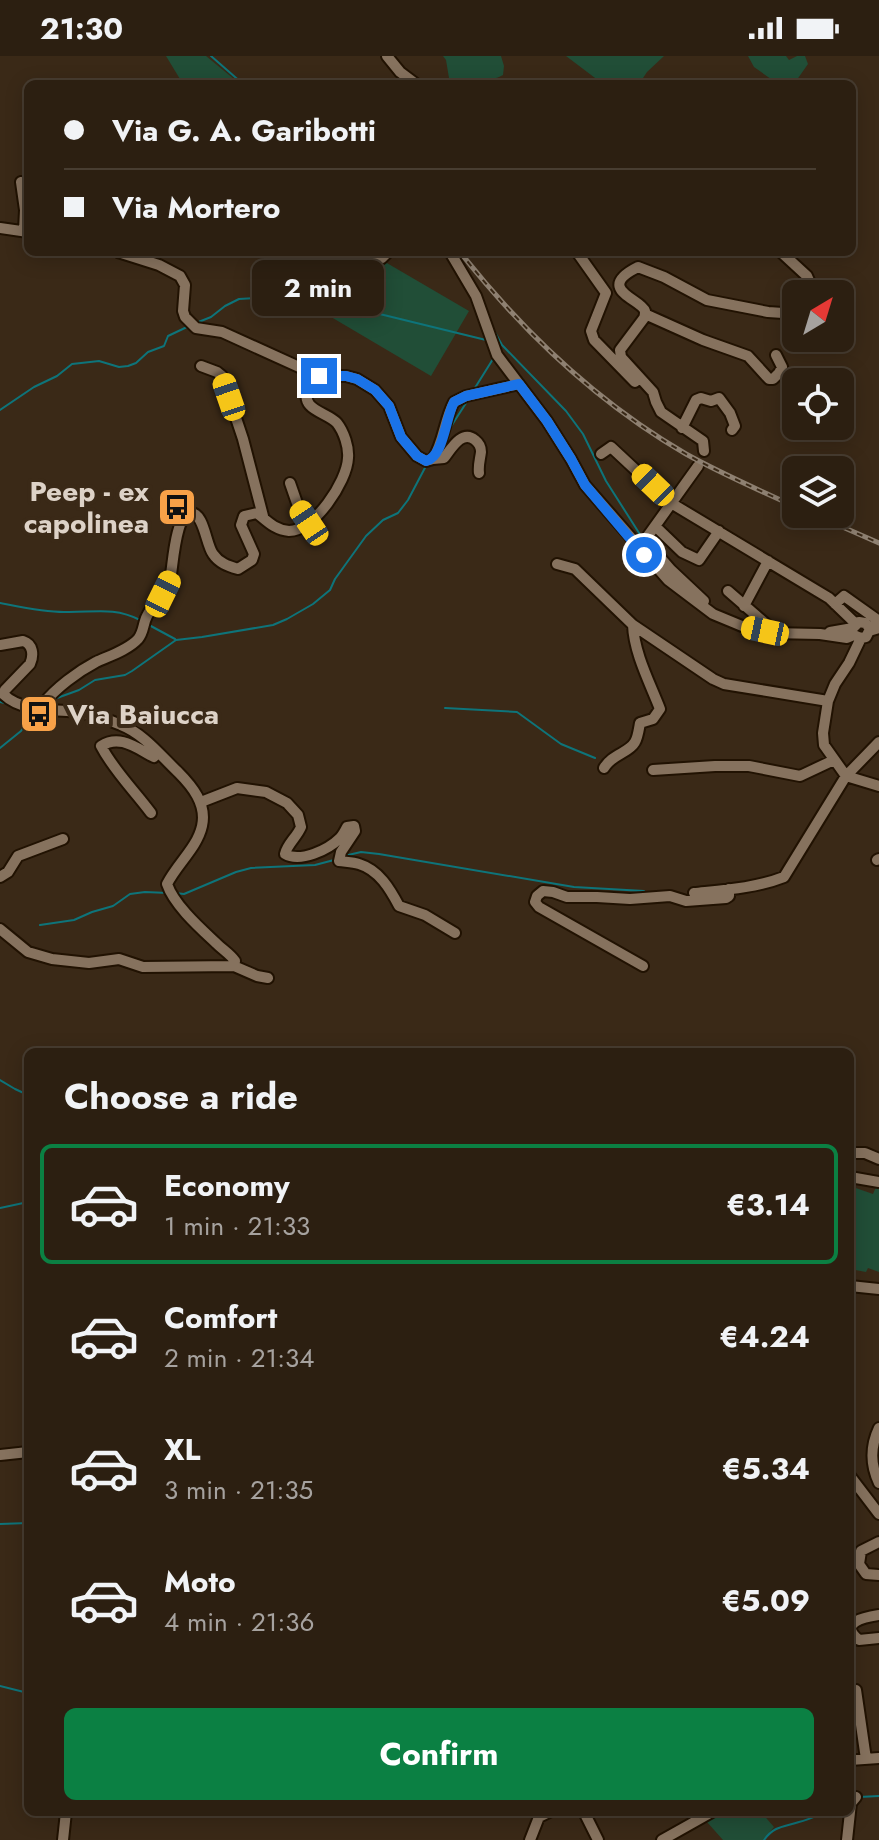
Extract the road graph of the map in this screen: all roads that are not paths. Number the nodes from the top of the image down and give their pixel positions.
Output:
1 (387, 56) edge
2 (411, 80) edge
3 (21, 182) dead end
4 (24, 203) edge
5 (0, 228) edge
6 (24, 232) edge
7 (131, 256) edge
8 (156, 256) edge
9 (446, 256) edge
10 (453, 256) edge
11 (580, 256) edge
12 (785, 256) edge
13 (159, 265) junction
14 (463, 272) junction
15 (809, 280) edge
16 (782, 313) edge
17 (645, 314) junction
18 (776, 355) dead end
19 (201, 366) dead end
20 (319, 376) junction
21 (519, 384) junction
22 (682, 428) junction
23 (732, 430) dead end
24 (601, 454) dead end
25 (433, 459) junction
26 (698, 466) dead end
27 (479, 473) dead end
28 (290, 483) dead end
29 (671, 503) junction
30 (263, 518) junction
31 (309, 523) junction
32 (655, 526) junction
33 (719, 531) junction
34 (768, 561) junction
35 (557, 564) dead end
36 (728, 591) dead end
37 (832, 601) junction
38 (744, 606) junction
39 (766, 624) dead end
40 (633, 625) junction
41 (742, 626) junction
42 (862, 630) edge
43 (0, 645) edge
44 (828, 701) junction
45 (44, 709) junction
46 (879, 742) edge
47 (158, 752) junction
48 (834, 760) junction
49 (604, 768) dead end
50 (653, 770) dead end
51 (846, 776) junction
52 (879, 786) edge
53 (201, 802) junction
54 (151, 813) dead end
55 (63, 839) dead end
56 (0, 877) edge
57 (729, 889) junction
58 (694, 893) dead end
59 (0, 929) edge
60 (455, 933) dead end
61 (234, 966) junction
62 (643, 966) dead end
63 (268, 978) dead end
64 (854, 1153) edge
65 (879, 1159) edge
66 (854, 1178) edge
67 (879, 1182) edge
68 (854, 1286) edge
69 (879, 1289) edge
70 (879, 1428) edge
71 (24, 1452) edge
72 (0, 1455) edge
73 (854, 1481) edge
74 (879, 1483) edge
75 (879, 1514) edge
76 (879, 1542) edge
77 (879, 1575) edge
78 (879, 1615) edge
79 (854, 1623) edge
80 (854, 1636) edge
81 (879, 1638) edge
82 (856, 1690) dead end
83 (856, 1716) edge
84 (879, 1758) edge
85 (866, 1759) junction
86 (854, 1760) edge
87 (856, 1797) dead end
88 (854, 1799) edge
89 (66, 1816) edge
90 (541, 1816) edge
91 (586, 1816) edge
92 (705, 1816) edge
93 (850, 1816) edge
94 (63, 1840) edge
95 (530, 1840) edge
96 (598, 1840) edge
97 (662, 1840) edge
98 (847, 1840) edge

1 - 2 street
3 - 4 street
5 - 6 street
7 - 13 street
8 - 13 street
9 - 14 street
10 - 14 street
11 - 22 street
12 - 15 street
13 - 20 street
14 - 21 street
16 - 17 street
17 - 18 street
17 - 22 street
19 - 30 street
20 - 25 street
20 - 31 street
21 - 25 street
21 - 41 street
22 - 23 street
24 - 29 street
25 - 27 street
26 - 29 street
28 - 31 street
29 - 32 street
29 - 33 street
30 - 31 street
30 - 45 street
32 - 33 street
32 - 41 street
33 - 34 street
34 - 37 street
34 - 38 street
35 - 40 street
36 - 38 street
37 - 42 street
37 - 42 street
38 - 39 street
40 - 44 street
40 - 49 street
41 - 42 street
42 - 44 street
43 - 45 street
44 - 48 street
45 - 47 street
46 - 51 street
47 - 53 street
47 - 54 street
48 - 50 street
48 - 51 street
51 - 52 street
51 - 57 street
53 - 60 street
53 - 61 street
55 - 56 street
57 - 58 street
57 - 62 street
59 - 61 street
61 - 63 street
64 - 65 street
66 - 67 street
68 - 69 street
70 - 74 street
71 - 72 street
73 - 75 street
76 - 77 street
78 - 79 street
80 - 81 street
82 - 83 street
83 - 85 street
84 - 85 street
85 - 86 street
87 - 88 street
89 - 94 street
90 - 95 street
91 - 96 street
92 - 97 street
93 - 98 street

